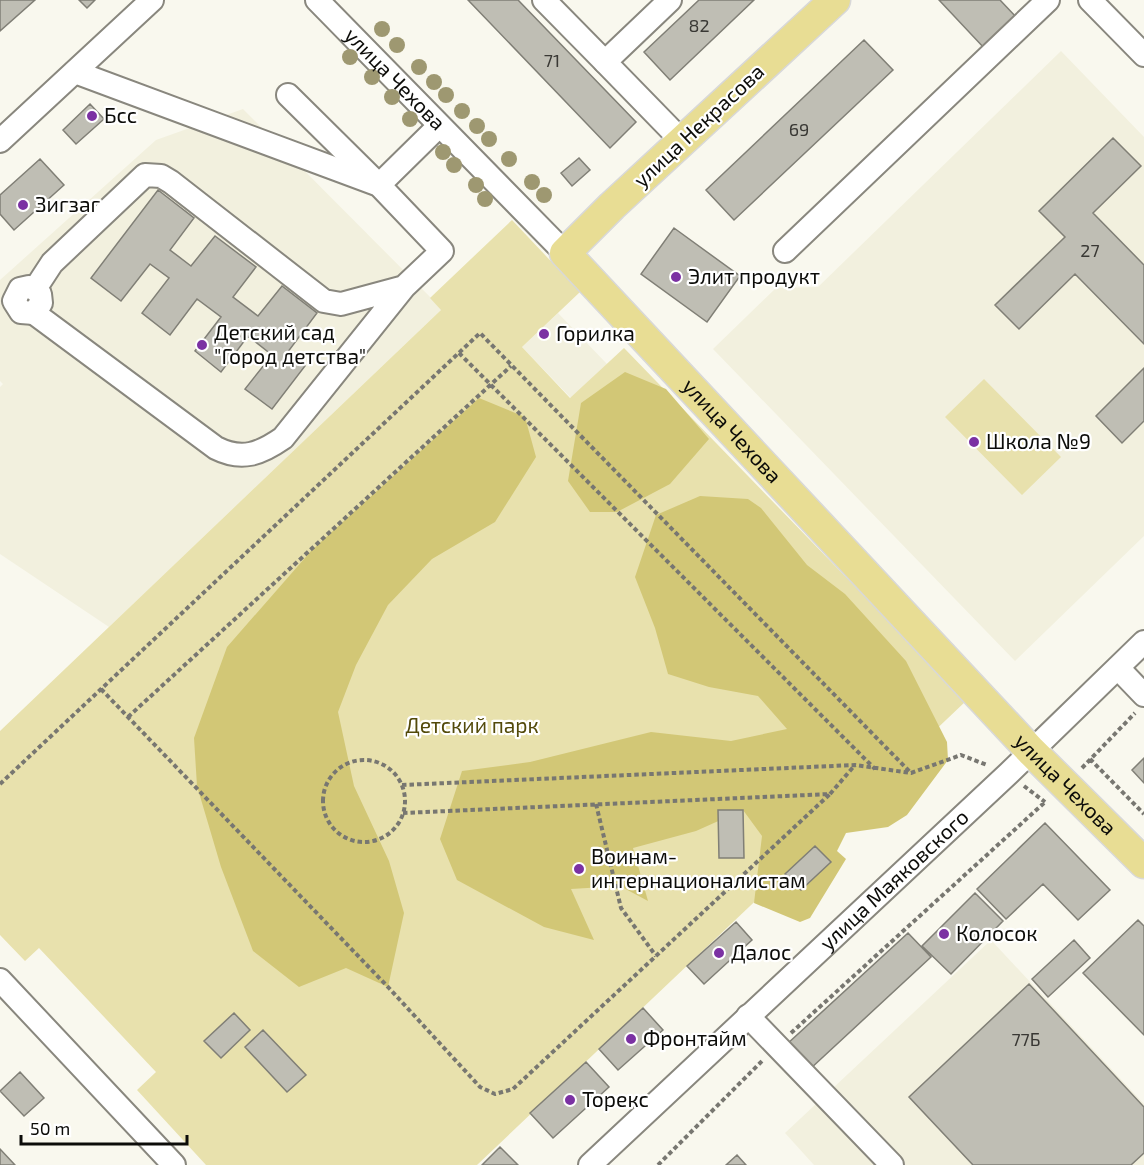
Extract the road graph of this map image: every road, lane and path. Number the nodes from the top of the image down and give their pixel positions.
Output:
1 (317, 0) edge
2 (544, 0) edge
3 (670, 0) edge
4 (835, 0) edge
5 (1048, 0) edge
6 (1090, 0) edge
7 (149, 1) edge
8 (1142, 47) edge
9 (605, 62) junction
10 (75, 72) junction
11 (288, 95) dead end
12 (439, 126) junction
13 (0, 141) edge
14 (682, 141) junction
15 (379, 185) junction
16 (785, 251) dead end
17 (564, 254) junction
18 (404, 287) junction
19 (459, 353) junction
20 (511, 366) junction
21 (490, 385) junction
22 (1144, 642) edge
23 (1118, 668) junction
24 (101, 688) junction
25 (1140, 703) edge
26 (128, 717) junction
27 (1030, 751) junction
28 (962, 755) dead end
29 (855, 765) junction
30 (875, 770) junction
31 (911, 773) junction
32 (0, 784) edge
33 (402, 785) junction
34 (830, 794) junction
35 (1044, 803) dead end
36 (596, 804) junction
37 (404, 813) junction
38 (1144, 814) edge
39 (1144, 863) edge
40 (656, 956) junction
41 (0, 980) edge
42 (748, 1017) junction
43 (777, 1046) junction
44 (174, 1165) edge
45 (590, 1165) edge
46 (658, 1165) edge
47 (892, 1165) edge

1 - 12 street, улица Чехова
2 - 9 street
3 - 9 street
4 - 14 main road, улица Некрасова
5 - 16 street
6 - 8 street
7 - 10 street
9 - 14 street
10 - 13 street
10 - 15 street
11 - 15 street
12 - 15 street
12 - 17 street, улица Чехова
14 - 17 main road, улица Некрасова
15 - 18 street
17 - 27 main road, улица Чехова
18 - 18 street
19 - 20 path
19 - 21 path
19 - 24 path
20 - 21 path
20 - 31 path
21 - 26 path
21 - 30 path
22 - 23 street, улица Маяковского
23 - 25 street
23 - 27 street, улица Маяковского
24 - 26 path
24 - 32 path
25 - 38 path
26 - 40 path
27 - 39 main road, улица Чехова
27 - 42 street, улица Маяковского
28 - 31 path
29 - 30 path
29 - 33 path
29 - 34 path
30 - 31 path
33 - 37 path
33 - 37 path
34 - 36 path
34 - 40 path
35 - 43 path
36 - 37 path
36 - 40 path
41 - 44 street
42 - 43 street
42 - 45 street, улица Маяковского
43 - 46 path
43 - 47 street

